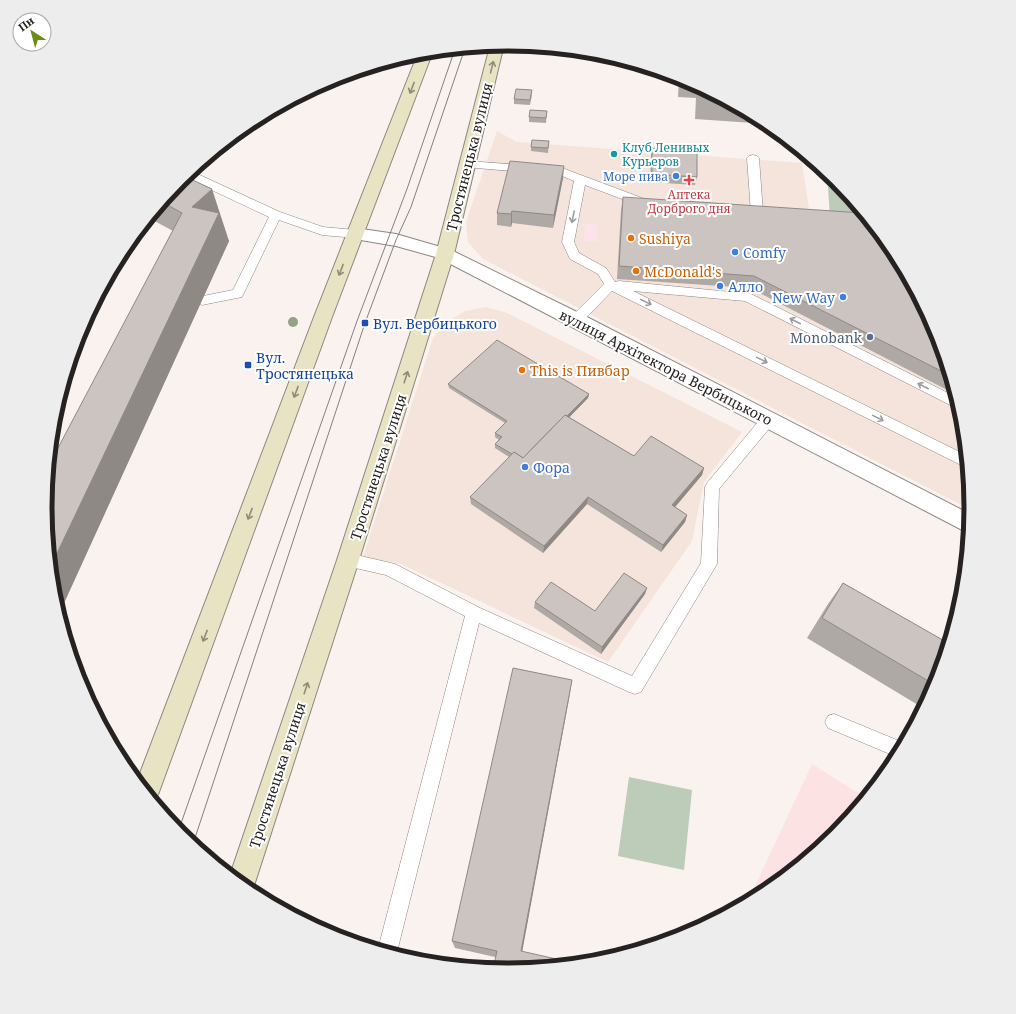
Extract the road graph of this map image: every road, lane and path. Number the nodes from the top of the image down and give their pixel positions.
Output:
1 (495, 51) edge
2 (423, 59) edge
3 (753, 158) dead end
4 (468, 165) junction
5 (194, 177) edge
6 (580, 179) junction
7 (659, 206) edge
8 (742, 212) edge
9 (757, 213) junction
10 (276, 215) junction
11 (772, 215) edge
12 (355, 234) junction
13 (445, 254) junction
14 (611, 284) junction
15 (202, 300) dead end
16 (576, 320) junction
17 (951, 400) edge
18 (768, 420) junction
19 (961, 460) edge
20 (964, 521) edge
21 (348, 560) junction
22 (474, 613) junction
23 (834, 722) dead end
24 (895, 747) edge
25 (148, 787) edge
26 (243, 878) edge
27 (388, 947) edge

4 -> 1 main road, Тростянецька вулиця
2 -> 12 main road
3 - 9 lane
4 - 6 lane
4 - 13 main road, Тростянецька вулиця
5 - 10 lane
6 - 7 lane
6 -> 14 lane
8 - 9 lane
9 - 11 lane
10 - 12 lane
10 - 15 lane
12 - 13 street, вулиця Архітектора Вербицького
12 -> 25 main road
13 - 16 street, вулиця Архітектора Вербицького
21 -> 13 main road, Тростянецька вулиця
14 - 16 lane
17 -> 14 lane
14 -> 19 lane
16 - 18 street, вулиця Архітектора Вербицького
18 - 20 street, вулиця Архітектора Вербицького
18 - 22 lane
21 - 22 lane
26 -> 21 main road, Тростянецька вулиця
22 - 27 lane
23 - 24 lane

